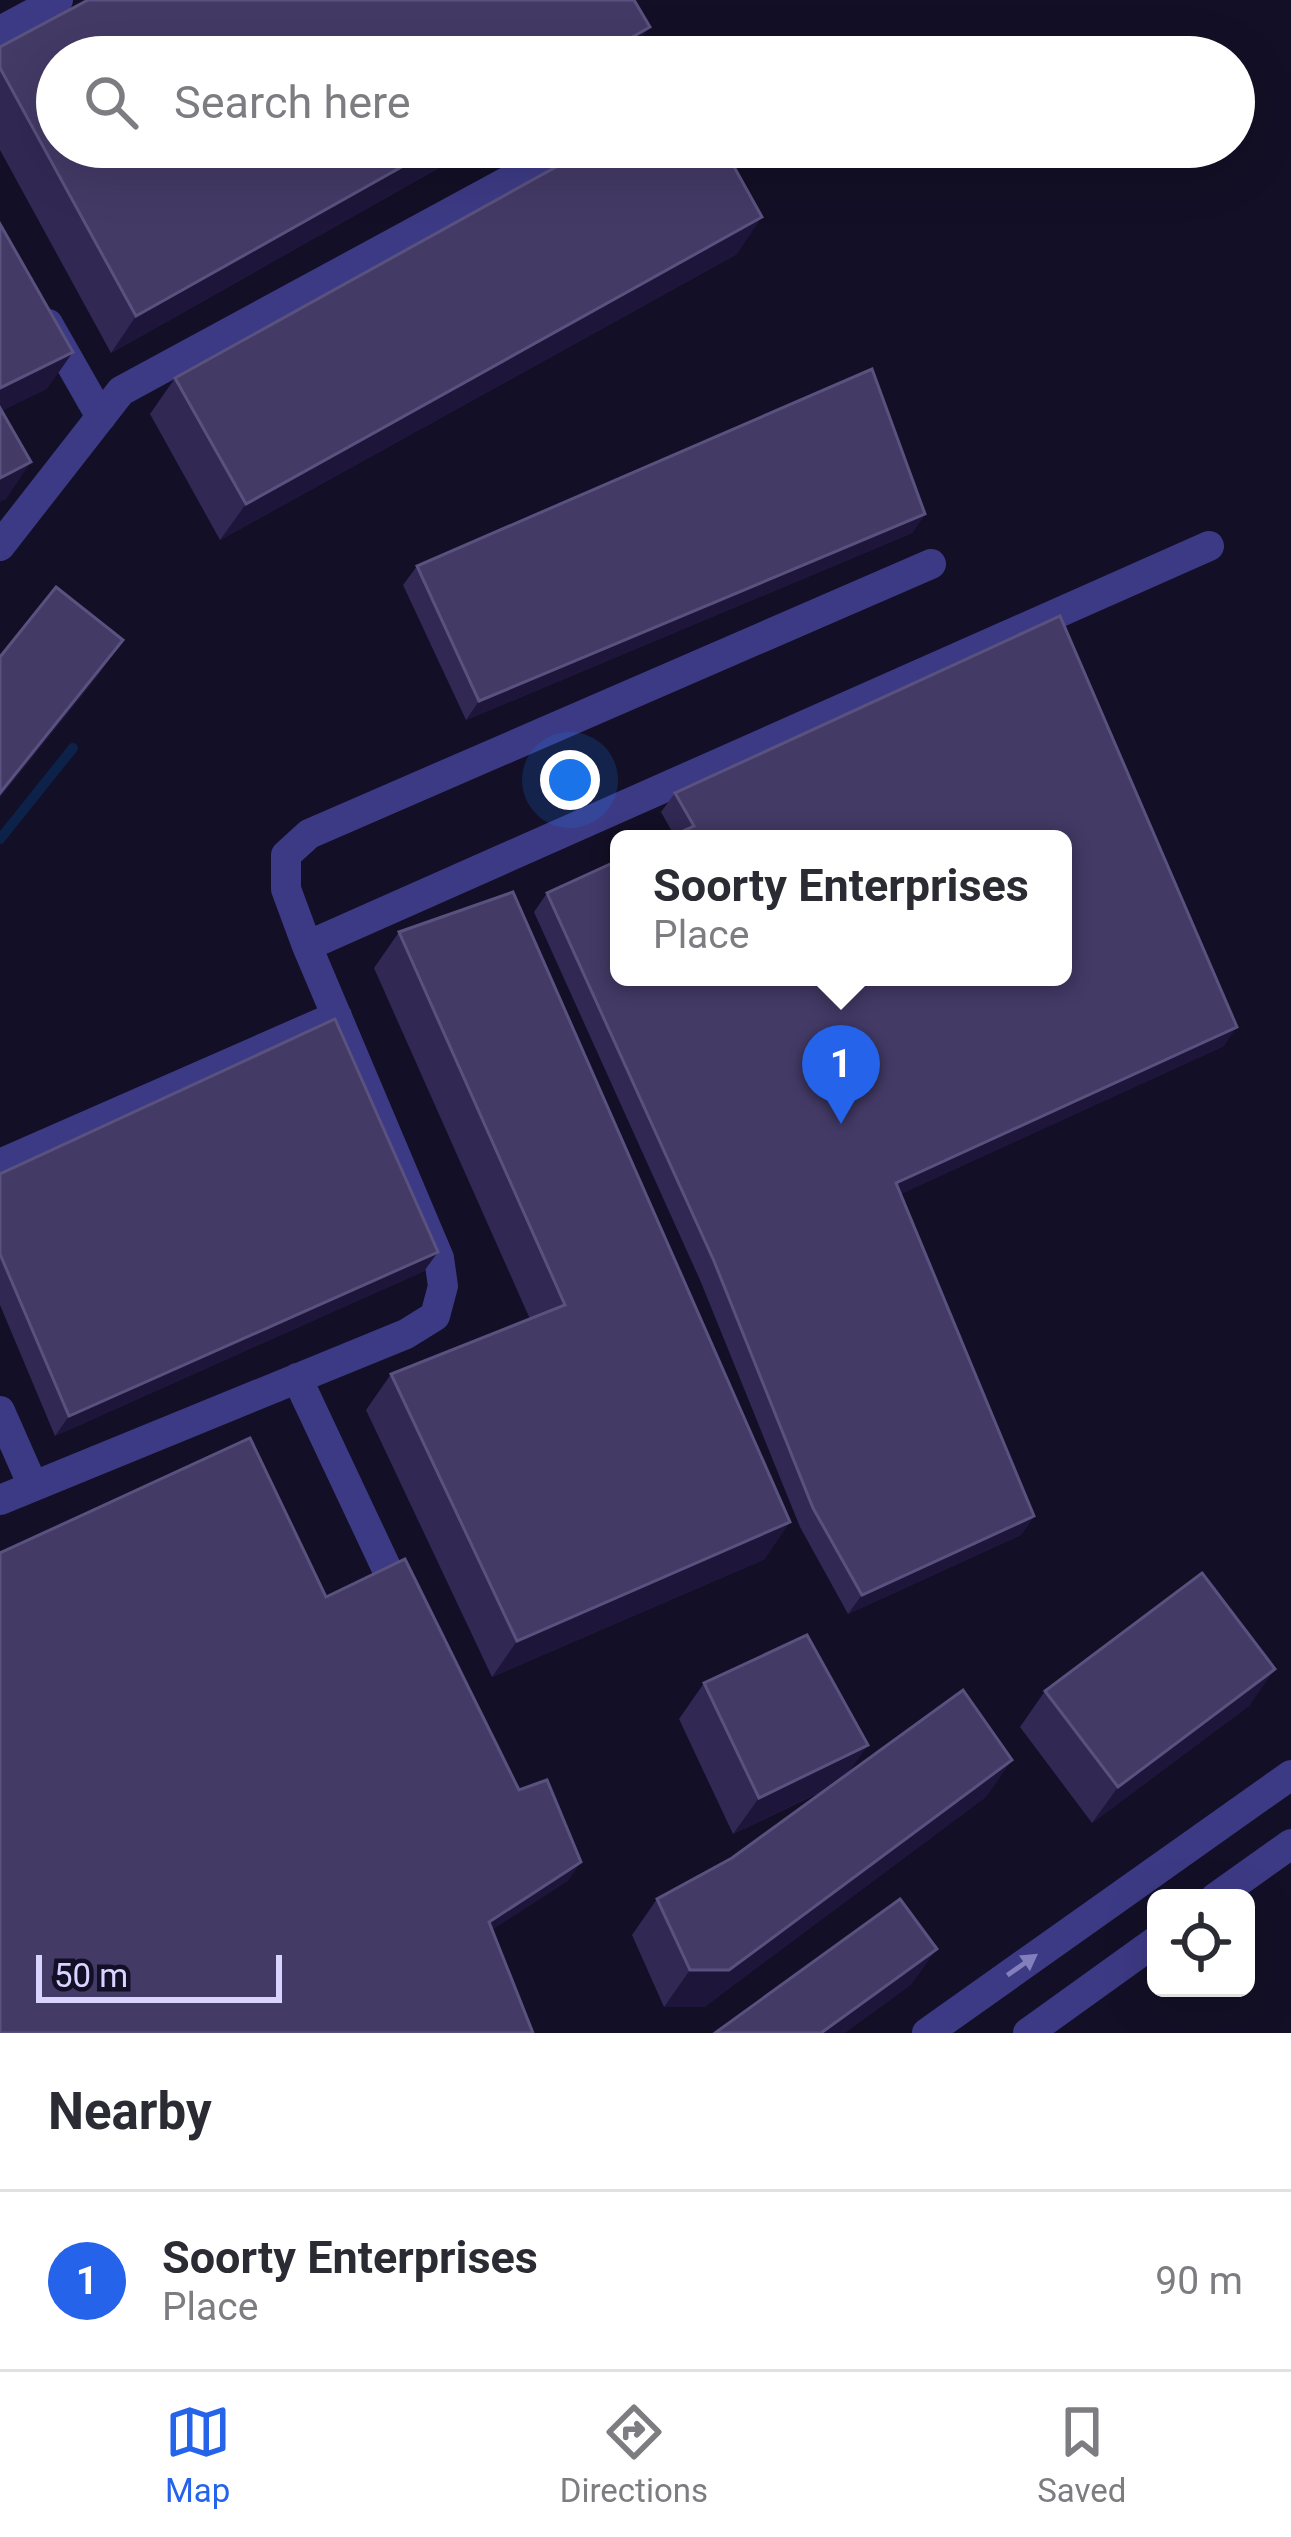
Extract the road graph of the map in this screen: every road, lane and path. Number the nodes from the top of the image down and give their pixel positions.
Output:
1 (58, 0) edge
2 (0, 31) edge
3 (532, 168) edge
4 (34, 299) edge
5 (101, 417) junction
6 (0, 546) edge
7 (1209, 547) dead end
8 (931, 564) dead end
9 (307, 946) junction
10 (337, 1016) junction
11 (0, 1164) edge
12 (297, 1378) junction
13 (0, 1411) edge
14 (33, 1486) junction
15 (0, 1499) edge
16 (411, 1621) edge
17 (1291, 1775) edge
18 (1291, 1844) edge
19 (1228, 1889) edge
20 (1147, 1947) edge
21 (927, 2033) edge
22 (1028, 2033) edge

1 - 2 street
3 - 5 street
4 - 5 street
5 - 6 street
7 - 9 street
8 - 9 street
9 - 10 street
10 - 11 street
10 - 12 street
12 - 14 street
12 - 16 street
13 - 14 street
14 - 15 street
21 -> 17 street
18 - 19 street
20 - 22 street

